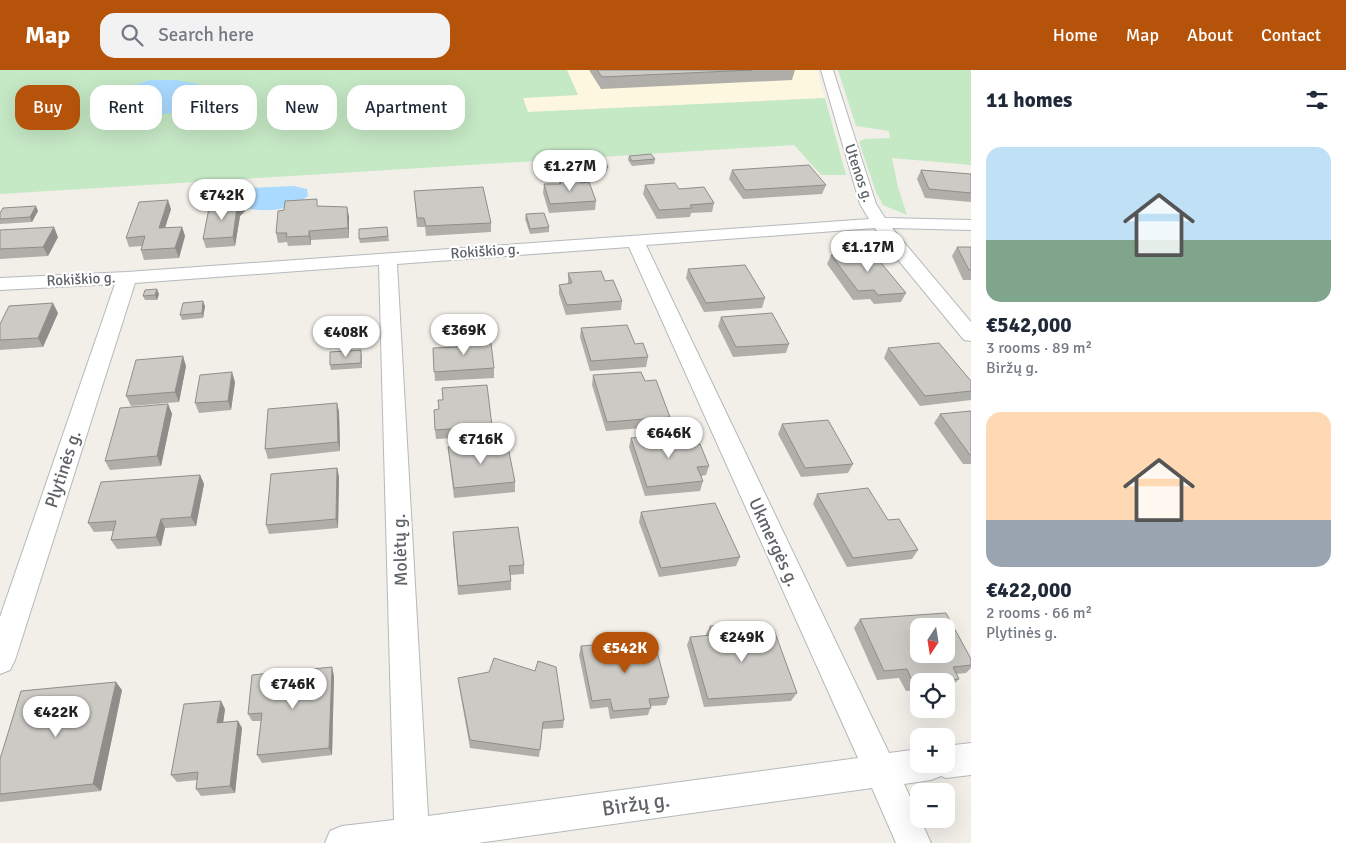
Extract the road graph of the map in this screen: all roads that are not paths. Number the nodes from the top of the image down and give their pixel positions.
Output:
1 (827, 70) edge
2 (879, 223) junction
3 (971, 225) edge
4 (635, 241) junction
5 (388, 258) junction
6 (127, 278) junction
7 (0, 284) edge
8 (971, 334) edge
9 (0, 660) edge
10 (971, 759) edge
11 (955, 761) edge
12 (910, 766) edge
13 (880, 770) junction
14 (412, 839) edge
15 (342, 843) edge
16 (914, 843) edge

1 - 2 street, Utenos g.
2 - 3 street, Rokiškio g.
2 - 4 street, Rokiškio g.
2 - 8 street, Utenos g.
4 - 5 street, Rokiškio g.
4 - 13 street, Ukmergės g.
5 - 6 street, Rokiškio g.
5 - 14 street, Molėtų g.
6 - 7 street, Rokiškio g.
6 - 9 street, Plytinės g.
10 - 11 street
12 - 13 street, Biržų g.
13 - 14 street, Biržų g.
13 - 16 street, Ukmergės g.
14 - 15 street, Biržų g.

